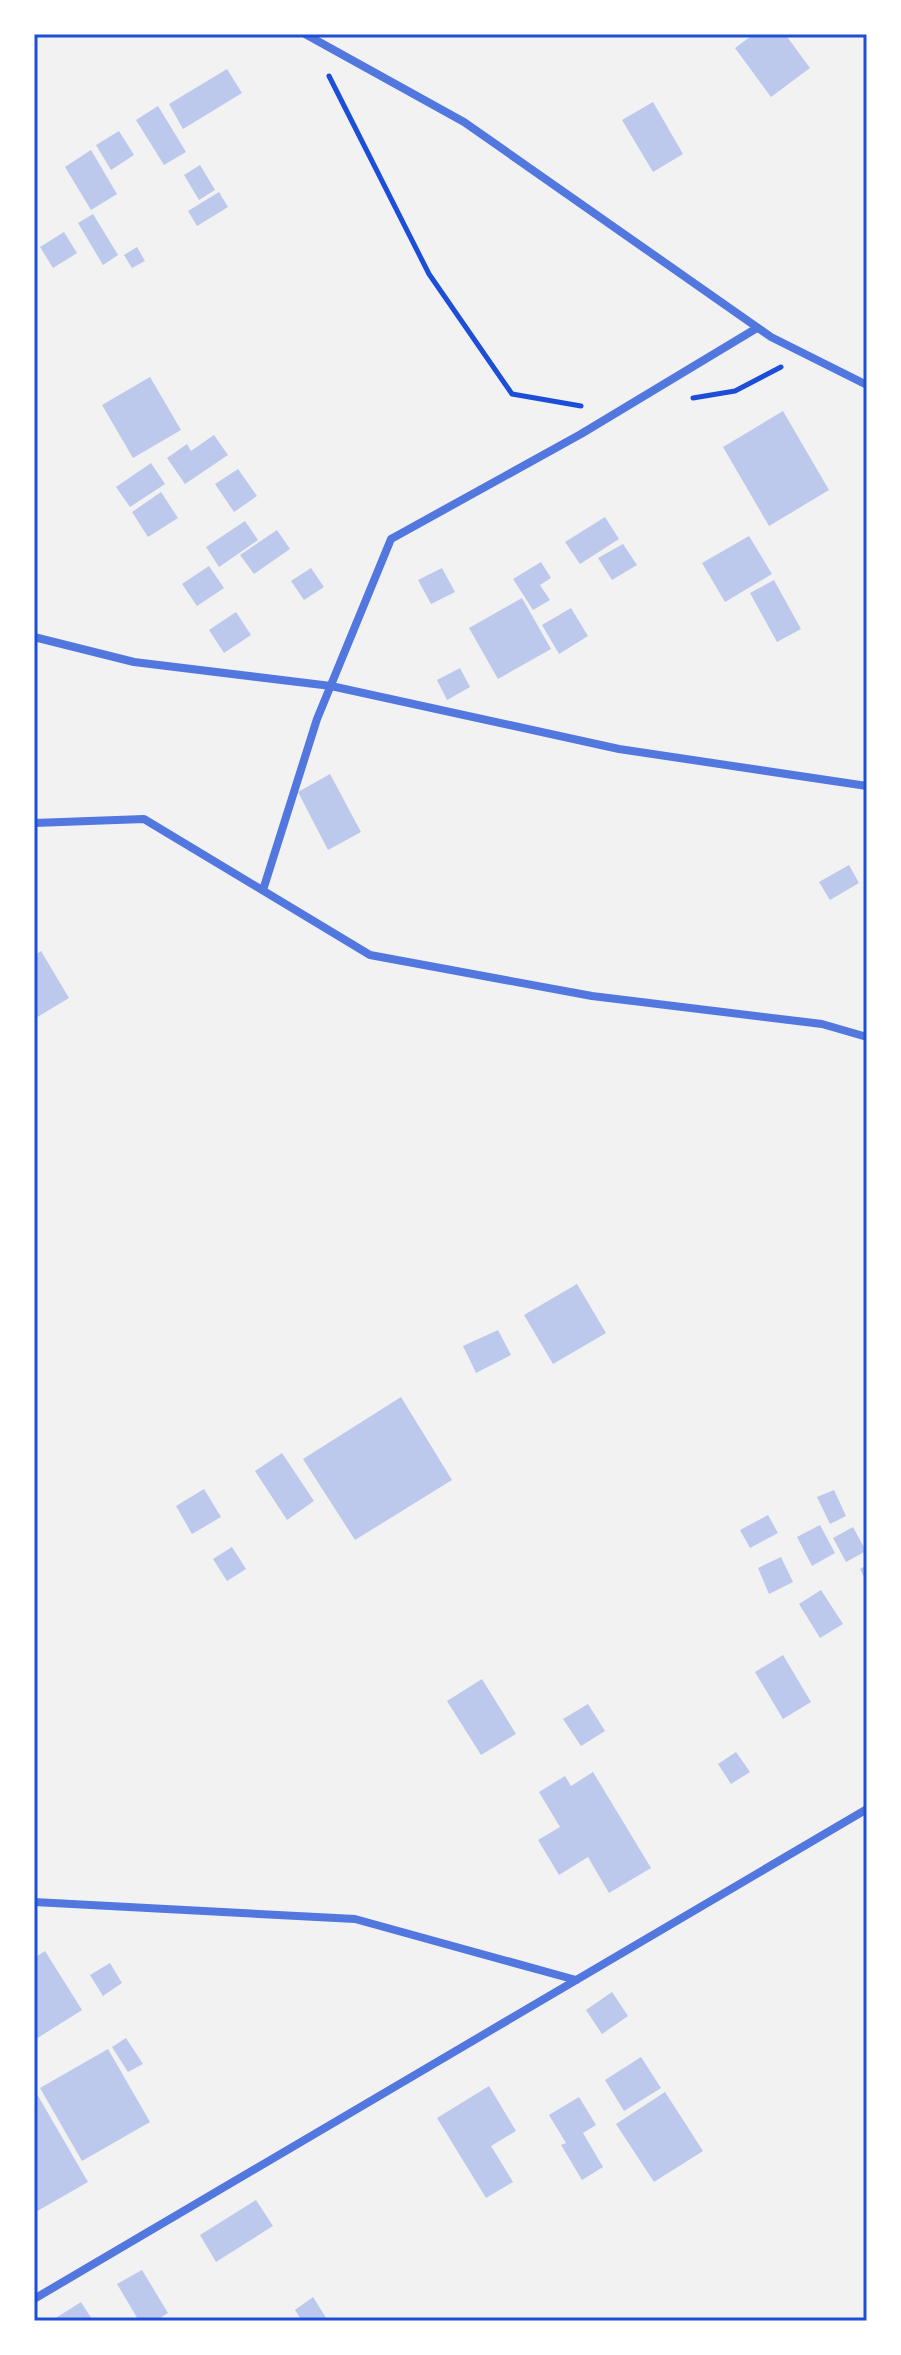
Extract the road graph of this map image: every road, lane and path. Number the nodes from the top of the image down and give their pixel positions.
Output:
1 (307, 35) edge
2 (757, 328) junction
3 (806, 355) junction
4 (867, 385) edge
5 (678, 400) dead end
6 (621, 409) junction
7 (34, 637) edge
8 (331, 686) junction
9 (867, 786) edge
10 (34, 823) edge
11 (263, 890) junction
12 (867, 1037) edge
13 (867, 1809) edge
14 (34, 1902) edge
15 (576, 1980) junction
16 (34, 2299) edge

1 - 2 street
1 - 6 path
2 - 3 street
2 - 6 street
3 - 4 street
3 - 5 path
6 - 8 street
7 - 8 street
8 - 9 street
8 - 11 street
10 - 11 street
11 - 12 street
13 - 15 street
14 - 15 street
15 - 16 street

